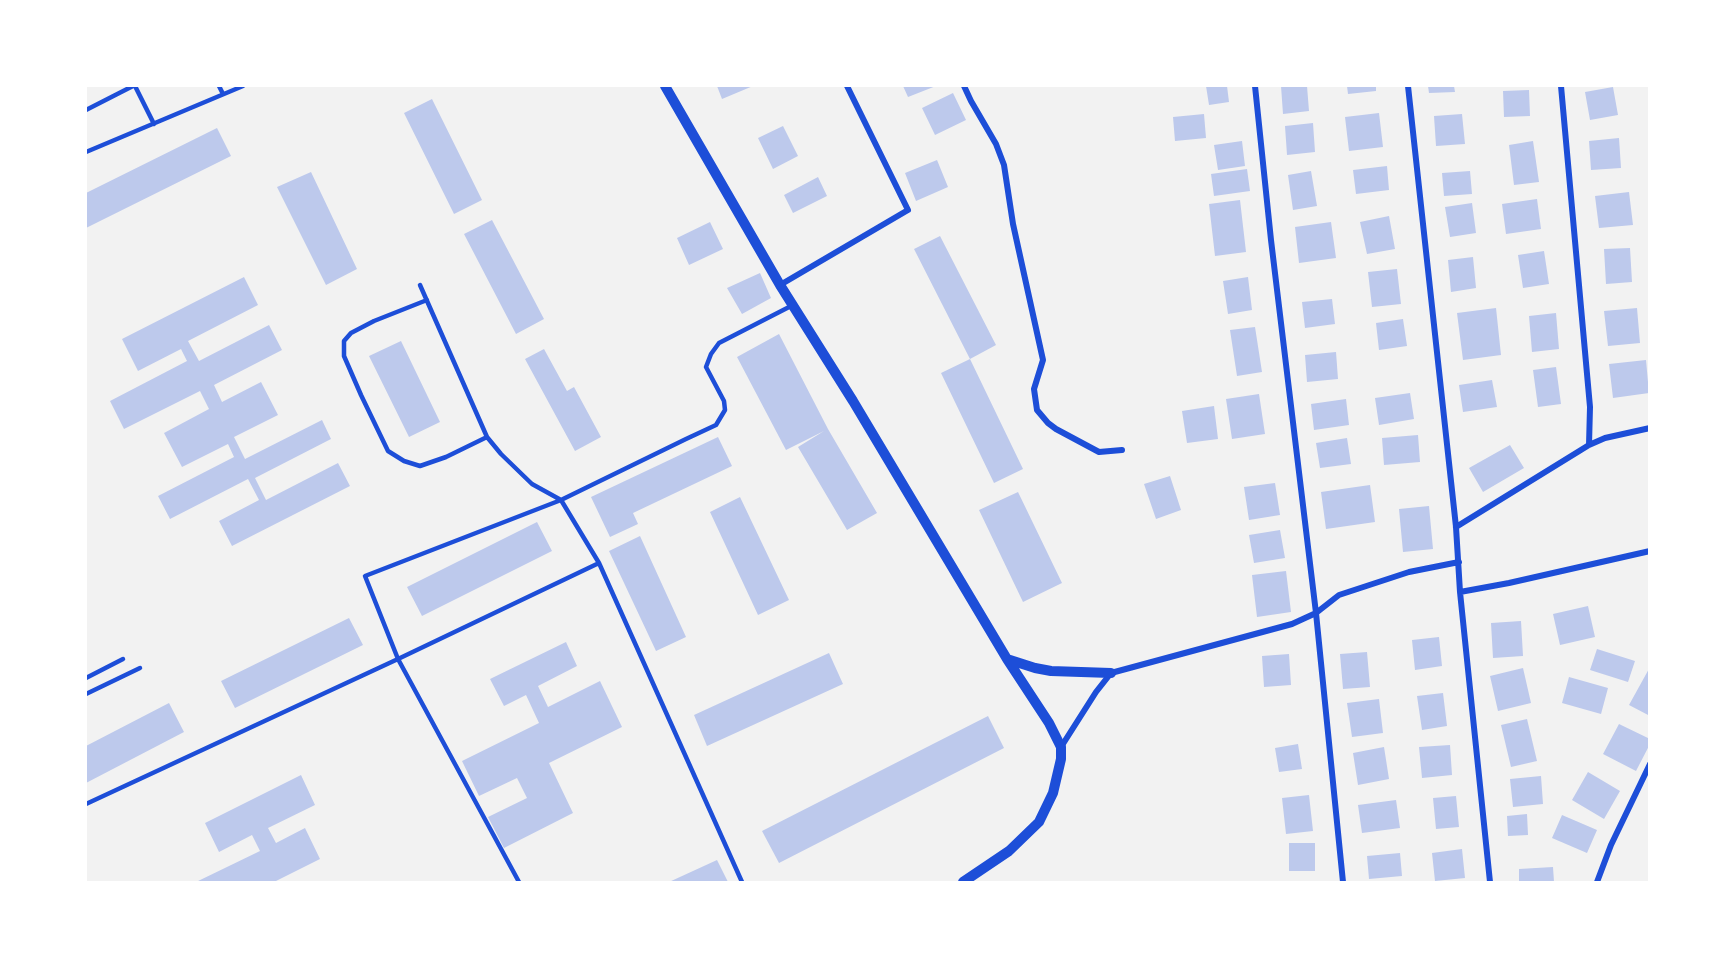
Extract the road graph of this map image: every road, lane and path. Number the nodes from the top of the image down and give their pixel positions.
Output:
1 (134, 86) edge
2 (219, 86) edge
3 (243, 86) edge
4 (665, 86) edge
5 (847, 86) edge
6 (964, 86) edge
7 (1255, 86) edge
8 (1408, 86) edge
9 (1561, 86) edge
10 (224, 94) junction
11 (86, 110) edge
12 (154, 124) junction
13 (86, 152) edge
14 (420, 285) dead end
15 (780, 285) junction
16 (427, 300) junction
17 (792, 305) junction
18 (1650, 428) edge
19 (487, 437) junction
20 (1589, 446) junction
21 (1122, 450) dead end
22 (561, 500) junction
23 (1456, 527) junction
24 (1650, 551) edge
25 (1459, 562) junction
26 (599, 563) junction
27 (1460, 592) junction
28 (1316, 613) junction
29 (123, 659) dead end
30 (398, 659) junction
31 (1008, 659) junction
32 (140, 668) dead end
33 (1111, 673) junction
34 (86, 678) edge
35 (86, 693) edge
36 (1061, 747) junction
37 (1650, 764) edge
38 (86, 804) edge
39 (519, 882) edge
40 (741, 882) edge
41 (963, 882) edge
42 (1342, 882) edge
43 (1490, 882) edge
44 (1597, 882) edge

1 - 11 lane
1 - 12 lane
2 - 10 lane
3 - 10 lane
4 - 15 street
5 - 15 street
6 - 21 street
7 - 28 street
8 - 23 street
9 - 20 street
10 - 12 lane
12 - 13 lane
14 - 16 lane
15 - 17 street
16 - 19 lane
16 - 19 lane
17 - 22 lane
17 - 31 street
18 - 20 street
19 - 22 lane
20 - 23 street
22 - 26 lane
22 - 30 lane
23 - 25 street
24 - 27 street
25 - 27 street
25 - 28 street
26 - 30 lane
26 - 40 lane
27 - 43 street
28 - 33 street
28 - 42 street
29 - 34 lane
30 - 38 lane
30 - 39 lane
31 - 33 street
31 - 36 street
32 - 35 lane
33 - 36 street
36 - 41 street
37 - 44 street

